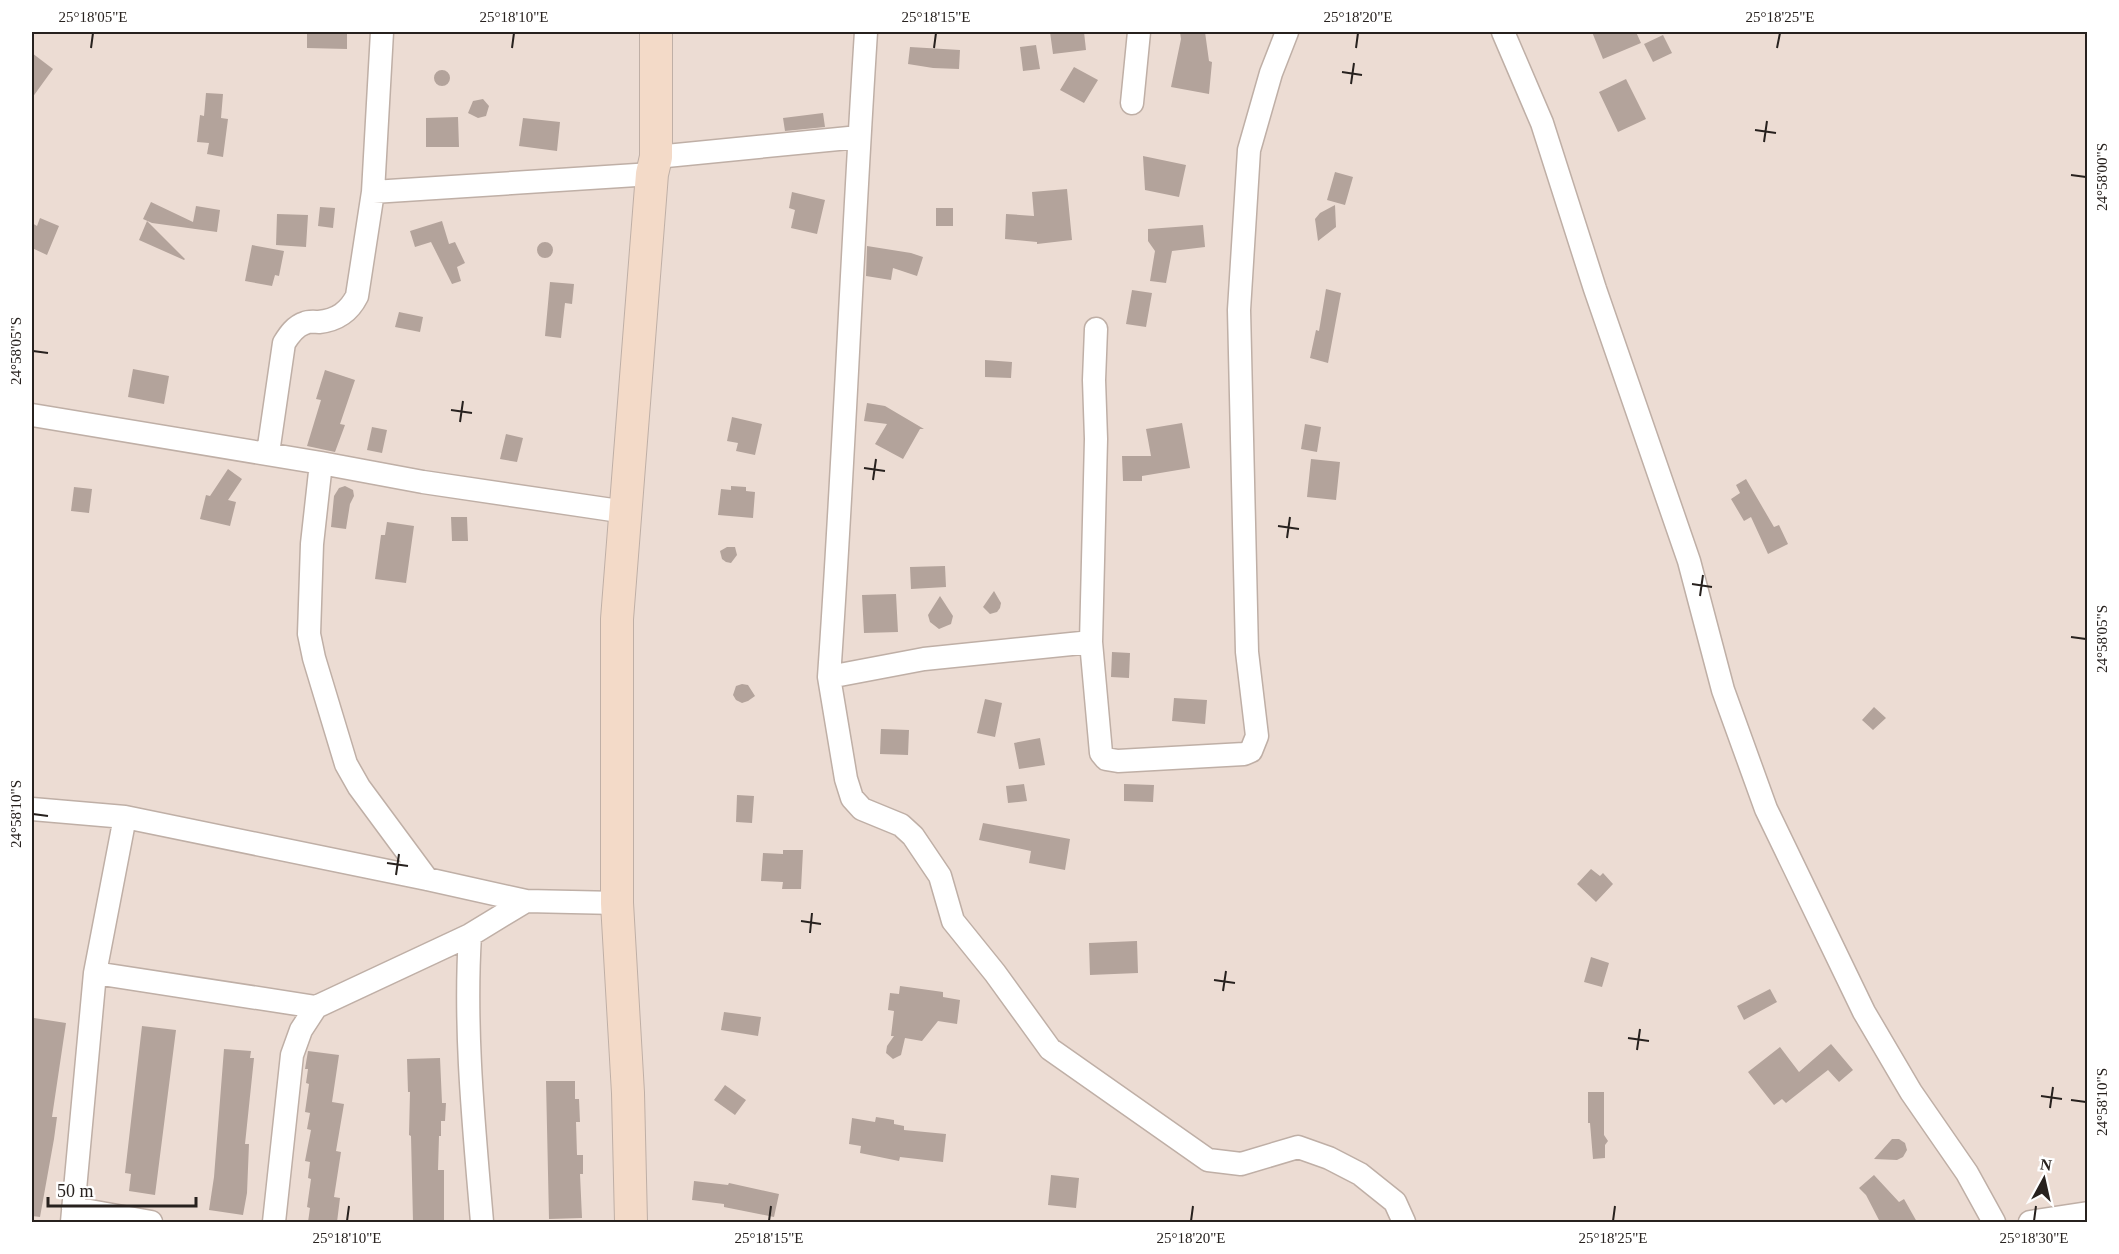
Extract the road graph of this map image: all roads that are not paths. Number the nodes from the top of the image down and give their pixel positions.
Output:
1 (382, 32) edge
2 (656, 32) edge
3 (866, 32) edge
4 (1139, 32) edge
5 (1287, 32) edge
6 (1503, 32) edge
7 (1132, 104) dead end
8 (859, 137) junction
9 (654, 165) junction
10 (373, 192) junction
11 (1096, 329) dead end
12 (32, 415) edge
13 (268, 453) junction
14 (321, 464) junction
15 (626, 512) junction
16 (1091, 642) junction
17 (829, 677) junction
18 (32, 809) edge
19 (125, 817) junction
20 (428, 879) junction
21 (526, 901) junction
22 (617, 903) junction
23 (470, 935) junction
24 (95, 973) junction
25 (316, 1007) junction
26 (2088, 1214) edge
27 (72, 1215) edge
28 (151, 1222) edge
29 (274, 1222) edge
30 (482, 1222) edge
31 (631, 1222) edge
32 (1404, 1222) edge
33 (1994, 1222) edge
34 (2030, 1222) edge

1 - 10 street
2 - 9 street
3 - 8 street
4 - 7 street
5 - 16 street
6 - 33 street
8 - 9 street
8 - 17 street
9 - 10 street
9 - 15 street
10 - 13 street
11 - 16 street
12 - 13 street
13 - 14 street
14 - 15 street
14 - 20 street
15 - 22 street
16 - 17 street
17 - 32 street
18 - 19 street
19 - 20 street
19 - 24 street
20 - 21 street
21 - 22 street
21 - 23 street
22 - 31 street
23 - 25 street
23 - 30 street
24 - 25 street
24 - 27 street
25 - 29 street
26 - 34 street
27 - 28 street

